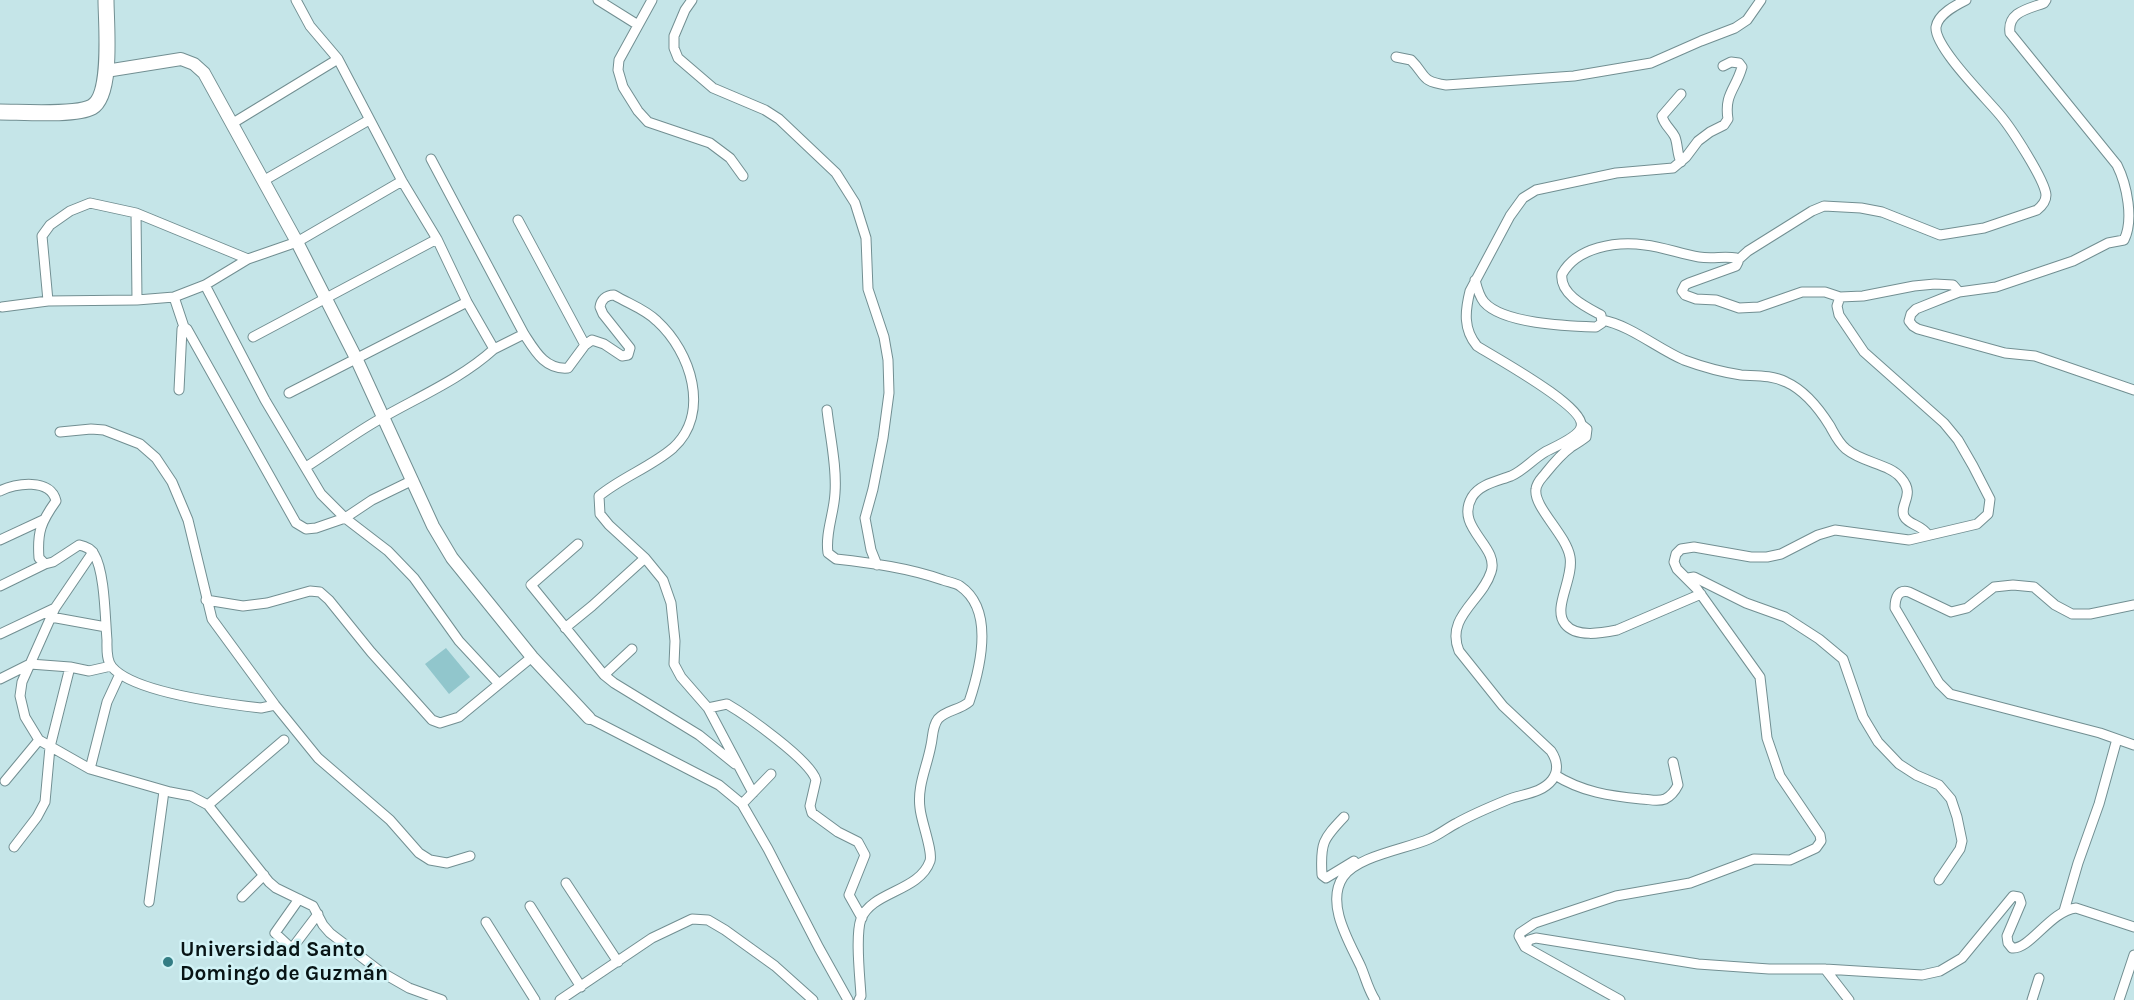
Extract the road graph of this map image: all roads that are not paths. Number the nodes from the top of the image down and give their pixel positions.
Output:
1 (106, 0) edge
2 (296, 0) edge
3 (598, 0) edge
4 (652, 0) edge
5 (692, 0) edge
6 (1761, 0) edge
7 (1966, 0) edge
8 (2046, 0) edge
9 (638, 25) junction
10 (1395, 57) dead end
11 (338, 60) junction
12 (1723, 66) dead end
13 (106, 71) junction
14 (1681, 94) dead end
15 (0, 112) edge
16 (369, 120) junction
17 (233, 123) junction
18 (430, 159) dead end
19 (1681, 162) junction
20 (743, 176) dead end
21 (263, 181) junction
22 (402, 181) junction
23 (136, 213) junction
24 (518, 220) dead end
25 (437, 239) junction
26 (297, 242) junction
27 (248, 259) junction
28 (1738, 260) junction
29 (1475, 280) junction
30 (205, 285) junction
31 (1959, 292) junction
32 (174, 297) junction
33 (1840, 297) junction
34 (326, 298) junction
35 (137, 300) junction
36 (48, 301) junction
37 (466, 303) junction
38 (2, 307) dead end
39 (1602, 320) junction
40 (184, 327) junction
41 (524, 334) junction
42 (253, 337) dead end
43 (585, 345) junction
44 (494, 349) junction
45 (356, 358) junction
46 (179, 390) dead end
47 (2134, 390) edge
48 (289, 393) dead end
49 (827, 410) dead end
50 (382, 418) junction
51 (1582, 425) junction
52 (60, 432) dead end
53 (306, 467) junction
54 (413, 480) junction
55 (0, 492) edge
56 (345, 518) junction
57 (43, 520) junction
58 (1928, 535) junction
59 (0, 540) edge
60 (578, 544) dead end
61 (93, 552) junction
62 (645, 558) junction
63 (45, 564) junction
64 (877, 565) junction
65 (1688, 578) junction
66 (0, 586) edge
67 (1701, 594) junction
68 (206, 600) junction
69 (2134, 605) edge
70 (53, 613) junction
71 (106, 627) junction
72 (565, 628) junction
73 (0, 634) edge
74 (632, 650) dead end
75 (532, 657) junction
76 (30, 664) junction
77 (111, 666) junction
78 (70, 667) junction
79 (120, 674) junction
80 (604, 675) junction
81 (0, 679) edge
82 (499, 684) junction
83 (275, 705) junction
84 (708, 708) junction
85 (589, 718) joint
86 (2117, 739) junction
87 (39, 740) junction
88 (284, 740) dead end
89 (2134, 745) edge
90 (50, 747) junction
91 (1673, 762) dead end
92 (740, 767) junction
93 (90, 769) junction
94 (771, 774) dead end
95 (1555, 775) junction
96 (5, 781) dead end
97 (164, 790) junction
98 (753, 793) junction
99 (741, 804) junction
100 (208, 805) junction
101 (1344, 817) dead end
102 (14, 847) dead end
103 (1380, 855) junction
104 (470, 856) dead end
105 (264, 875) junction
106 (1939, 880) dead end
107 (566, 883) dead end
108 (242, 897) dead end
109 (299, 899) junction
110 (149, 902) dead end
111 (530, 906) dead end
112 (2064, 911) junction
113 (318, 915) junction
114 (862, 918) junction
115 (486, 922) dead end
116 (2134, 927) edge
117 (1526, 947) junction
118 (2134, 955) edge
119 (618, 962) junction
120 (1826, 969) junction
121 (2039, 978) dead end
122 (581, 987) junction
123 (442, 1000) edge
124 (535, 1000) edge
125 (560, 1000) edge
126 (813, 1000) edge
127 (848, 1000) edge
128 (859, 1000) edge
129 (1375, 1000) edge
130 (1620, 1000) edge
131 (1849, 1000) edge
132 (2032, 1000) edge
133 (2119, 1000) edge

1 - 13 main road
2 - 11 street
3 - 9 street
4 - 9 street
5 - 64 street
6 - 10 street
7 - 28 street
8 - 31 street
9 - 20 street
11 - 16 street
11 - 17 street
12 - 19 street
13 - 15 main road
13 - 17 street
14 - 19 street
16 - 21 street
16 - 22 street
17 - 21 street
18 - 41 street
19 - 29 street
21 - 26 street
22 - 25 street
22 - 26 street
23 - 27 street
23 - 35 street
23 - 36 street
24 - 43 street
25 - 34 street
25 - 37 street
26 - 27 street
26 - 34 street
27 - 30 street
28 - 33 street
28 - 39 street
29 - 39 street
29 - 51 street
30 - 32 street
30 - 53 street
31 - 33 street
31 - 47 street
32 - 35 street
32 - 40 street
33 - 58 street
34 - 42 street
34 - 45 street
35 - 36 street
36 - 38 street
37 - 44 street
37 - 45 street
39 - 58 street
40 - 46 street
40 - 56 street
41 - 43 street
41 - 44 street
43 - 62 street
44 - 50 street
45 - 48 street
45 - 50 street
49 - 64 street
50 - 53 street
50 - 54 street
51 - 67 street
51 - 95 street
52 - 68 street
53 - 56 street
54 - 56 street
54 - 75 street
55 - 57 street
56 - 82 street
57 - 59 street
57 - 63 street
58 - 65 street
60 - 72 street
61 - 63 street
61 - 70 street
61 - 71 street
62 - 72 street
62 - 84 street
63 - 66 street
64 - 114 street
65 - 67 street
65 - 106 street
67 - 117 street
68 - 82 street
68 - 83 street
69 - 86 street
70 - 71 street
70 - 73 street
70 - 76 street
71 - 77 street
72 - 80 street
74 - 80 street
75 - 82 street
75 - 85 street
76 - 78 street
76 - 81 street
76 - 87 street
77 - 78 street
77 - 79 street
78 - 90 street
79 - 83 street
79 - 93 street
80 - 92 street
83 - 104 street
84 - 92 street
84 - 114 street
85 - 99 street
86 - 89 street
86 - 112 street
87 - 90 street
87 - 96 street
88 - 100 street
90 - 93 street
90 - 102 street
91 - 95 street
92 - 98 street
93 - 97 street
94 - 98 street
95 - 103 street
97 - 100 street
97 - 110 street
98 - 99 street
99 - 127 street
100 - 105 street
101 - 103 street
103 - 129 street
105 - 108 street
105 - 109 street
107 - 119 street
109 - 113 street
109 - 113 street
111 - 122 street
112 - 116 street
112 - 120 street
113 - 123 street
114 - 128 street
115 - 124 street
117 - 120 street
117 - 130 street
118 - 133 street
119 - 122 street
119 - 126 street
120 - 131 street
121 - 132 street
122 - 125 street

